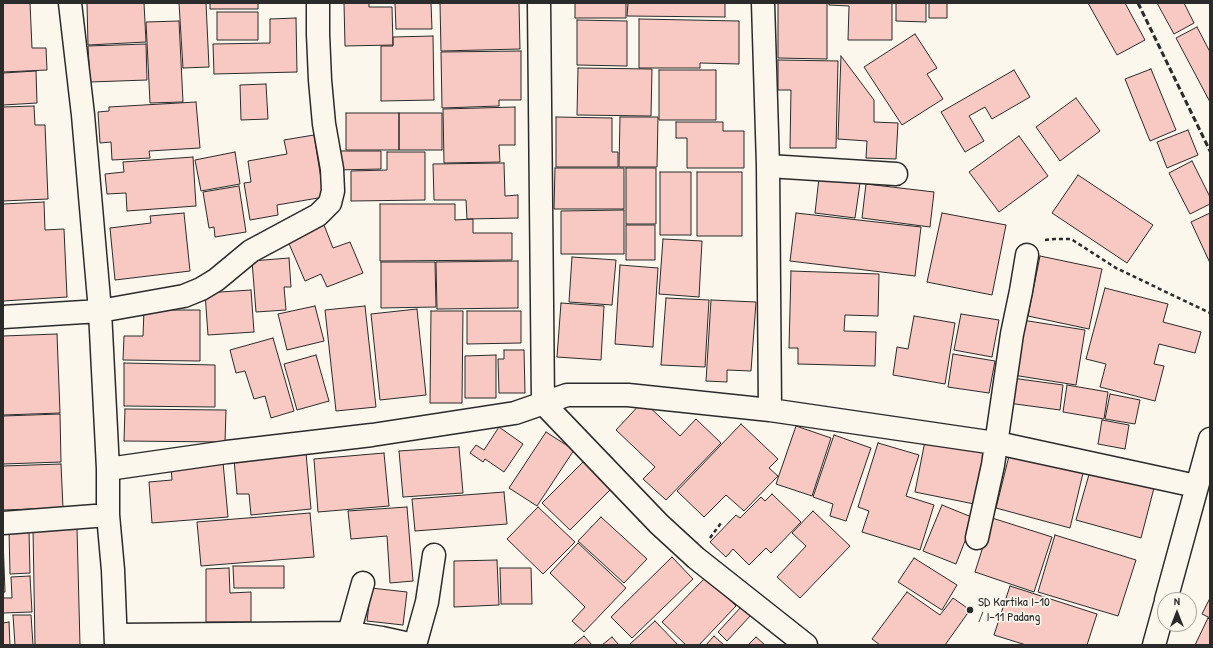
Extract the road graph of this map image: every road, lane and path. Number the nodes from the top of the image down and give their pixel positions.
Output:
1 (70, 3) edge
2 (318, 3) edge
3 (539, 3) edge
4 (763, 3) edge
5 (768, 166) junction
6 (896, 174) dead end
7 (1027, 255) joint
8 (100, 311) junction
9 (1210, 313) edge
10 (3, 317) edge
11 (543, 403) junction
12 (770, 410) junction
13 (1210, 438) edge
14 (996, 443) junction
15 (108, 469) junction
16 (1196, 486) junction
17 (108, 515) junction
18 (3, 523) edge
19 (977, 538) dead end
20 (434, 554) dead end
21 (363, 583) dead end
22 (1168, 592) edge
23 (1158, 632) edge
24 (349, 633) junction
25 (116, 640) edge
26 (415, 645) edge
27 (806, 645) edge
28 (1154, 645) edge

1 - 8 street
2 - 8 street
3 - 11 street
4 - 5 street
5 - 6 street
5 - 12 street
7 - 9 path
7 - 14 street
8 - 10 street
8 - 15 street
11 - 12 street
11 - 15 street
11 - 27 street
12 - 14 street
13 - 16 street
14 - 16 street
14 - 19 street
15 - 17 street
16 - 22 street
17 - 18 street
17 - 25 street
20 - 26 street
21 - 24 street
23 - 28 street
24 - 25 street
24 - 26 street

